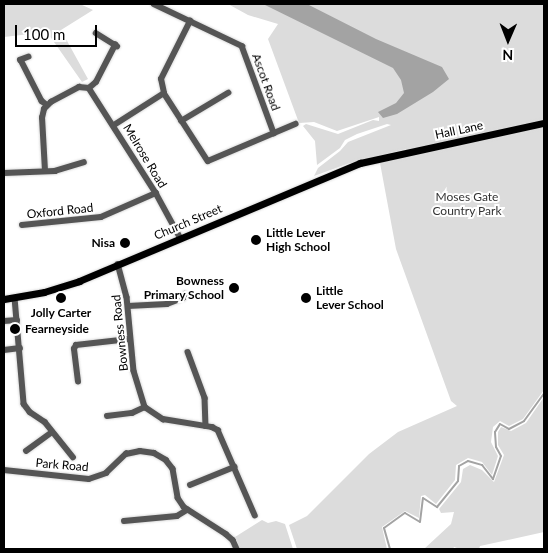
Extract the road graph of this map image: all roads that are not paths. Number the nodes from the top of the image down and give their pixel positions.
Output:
1 (154, 4) edge
2 (190, 21) junction
3 (96, 33) dead end
4 (29, 57) dead end
5 (89, 88) junction
6 (164, 93) junction
7 (228, 93) dead end
8 (47, 105) junction
9 (181, 121) junction
10 (544, 123) edge
11 (295, 124) dead end
12 (114, 125) junction
13 (274, 133) junction
14 (378, 158) joint
15 (84, 162) dead end
16 (45, 171) junction
17 (4, 173) edge
18 (156, 193) junction
19 (22, 225) dead end
20 (180, 237) junction
21 (118, 264) junction
22 (184, 294) dead end
23 (15, 298) junction
24 (4, 299) edge
25 (128, 306) junction
26 (17, 320) junction
27 (4, 321) edge
28 (129, 339) junction
29 (20, 348) junction
30 (4, 350) edge
31 (188, 352) dead end
32 (78, 382) dead end
33 (145, 407) junction
34 (107, 416) dead end
35 (206, 426) junction
36 (52, 432) junction
37 (26, 441) dead end
38 (63, 458) dead end
39 (234, 467) junction
40 (4, 470) edge
41 (190, 485) dead end
42 (187, 510) junction
43 (255, 516) dead end
44 (124, 521) dead end
45 (237, 549) edge

1 - 2 street, Ascot Road
2 - 6 street
2 - 13 street, Ascot Road
3 - 5 street
4 - 8 street
5 - 8 street
5 - 12 street, Melrose Road
6 - 9 street
6 - 12 street
7 - 9 street
8 - 16 street
9 - 13 street
10 - 14 main road, Hall Lane
11 - 13 street
12 - 18 street, Melrose Road
14 - 20 main road, Church Street
15 - 16 street
16 - 17 street
18 - 19 street, Oxford Road
18 - 20 street, Melrose Road
20 - 21 main road, Church Street
21 - 23 main road, Church Street
21 - 25 street, Bowness Road
22 - 25 street
23 - 24 main road, Church Street
23 - 26 street
25 - 28 street, Bowness Road
26 - 27 street
26 - 29 street
28 - 32 street
28 - 33 street, Bowness Road
29 - 30 street
29 - 36 street
31 - 35 street
33 - 34 street
33 - 35 street
35 - 39 street
36 - 37 street
36 - 38 street
39 - 41 street
39 - 43 street
40 - 42 street, Park Road
42 - 44 street
42 - 45 street

